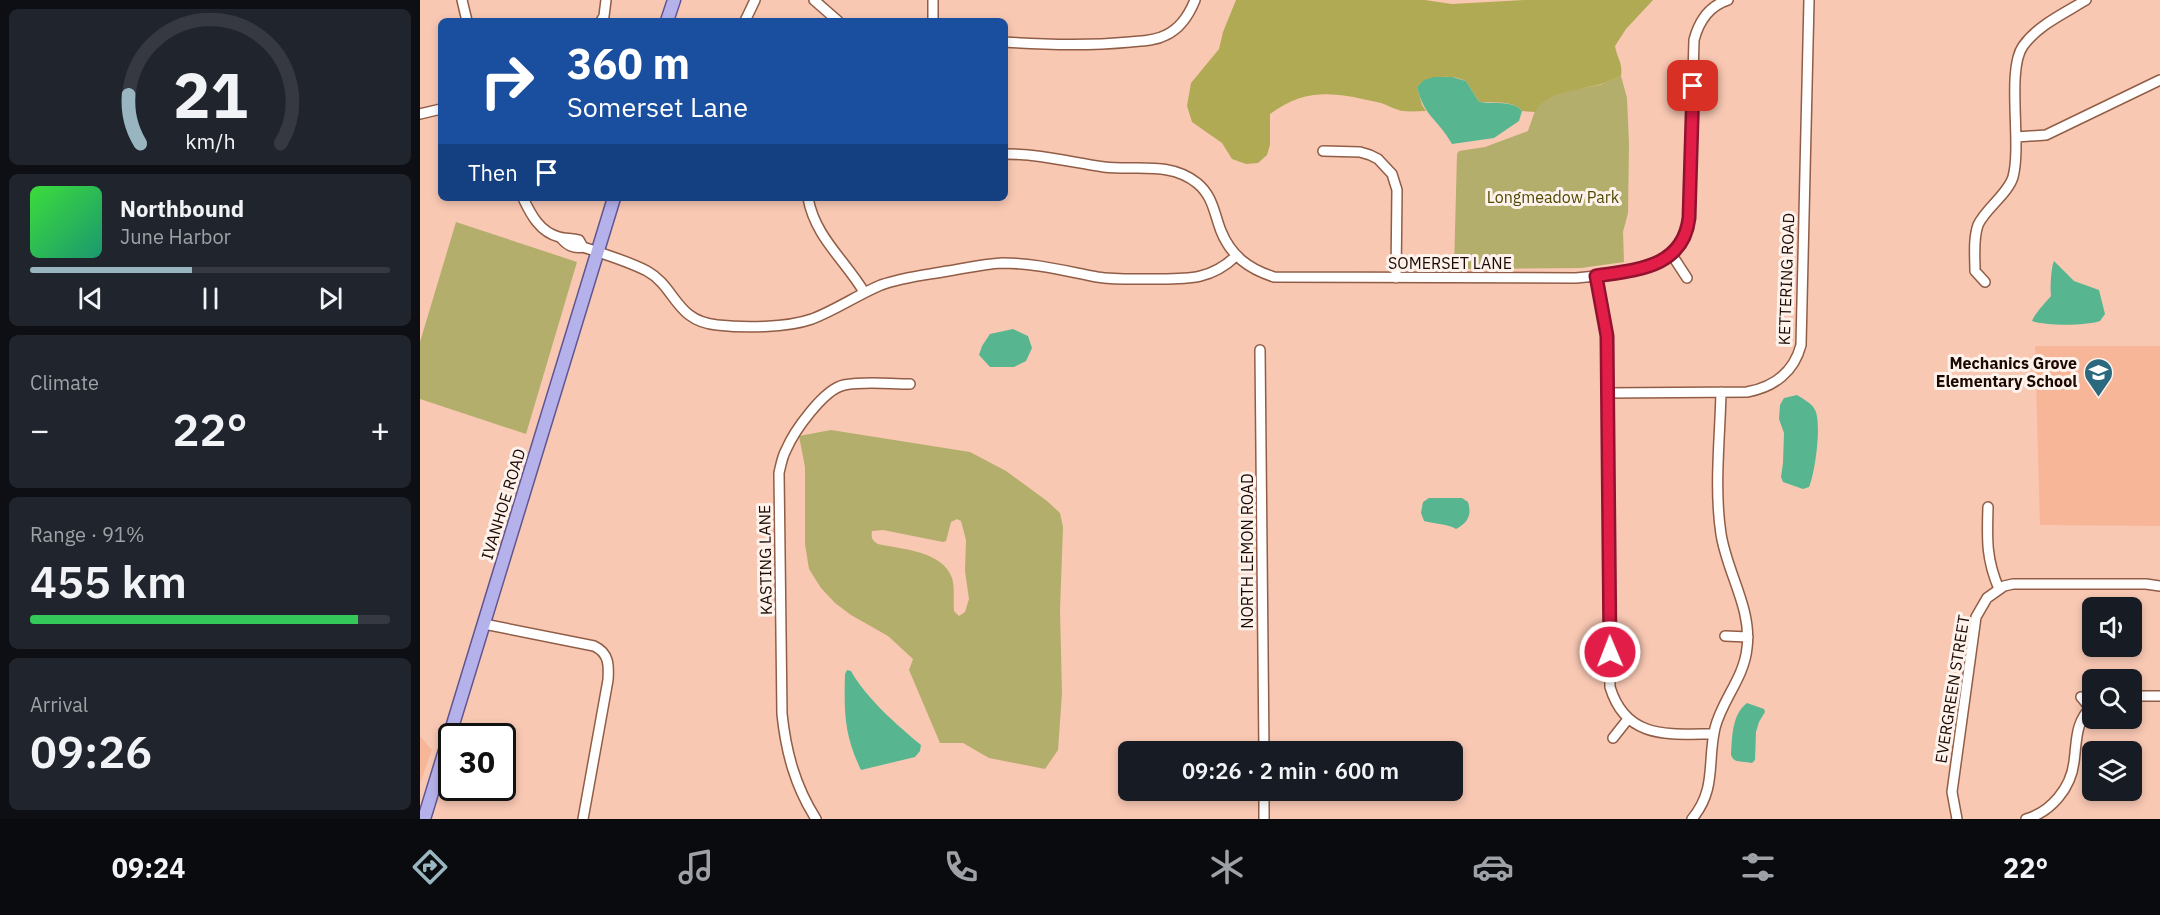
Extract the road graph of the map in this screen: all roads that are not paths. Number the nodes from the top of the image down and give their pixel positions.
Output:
1 (462, 0) edge
2 (606, 0) edge
3 (674, 0) edge
4 (755, 0) edge
5 (814, 0) edge
6 (933, 0) edge
7 (1195, 0) edge
8 (1728, 0) edge
9 (1809, 0) edge
10 (2086, 0) edge
11 (466, 18) edge
12 (603, 18) edge
13 (668, 18) edge
14 (746, 18) edge
15 (835, 18) edge
16 (933, 18) edge
17 (1008, 42) edge
18 (2160, 80) edge
19 (438, 110) edge
20 (420, 114) edge
21 (2016, 137) junction
22 (1323, 151) dead end
23 (1008, 154) edge
24 (524, 201) edge
25 (613, 201) edge
26 (809, 201) edge
27 (598, 252) junction
28 (1672, 255) junction
29 (1236, 256) junction
30 (1596, 276) junction
31 (1396, 278) junction
32 (1688, 278) dead end
33 (1985, 282) dead end
34 (864, 292) junction
35 (1260, 350) dead end
36 (910, 384) dead end
37 (1721, 392) junction
38 (1607, 393) junction
39 (1988, 507) dead end
40 (2160, 586) edge
41 (1999, 589) junction
42 (484, 624) junction
43 (1725, 636) dead end
44 (1748, 637) junction
45 (2142, 696) edge
46 (2160, 696) edge
47 (1628, 719) junction
48 (2082, 720) edge
49 (1714, 734) junction
50 (1613, 738) dead end
51 (1264, 741) edge
52 (1264, 801) edge
53 (424, 819) edge
54 (583, 819) edge
55 (816, 819) edge
56 (1264, 819) edge
57 (1692, 819) edge
58 (1957, 819) edge
59 (2026, 819) edge

1 - 11 street
2 - 12 street
3 - 13 main road
4 - 14 street
5 - 15 street
6 - 16 street
7 - 17 street
8 - 28 street
9 - 37 street, KETTERING ROAD
10 - 21 street
18 - 21 street
19 - 20 street
21 - 33 street
22 - 31 street
23 - 29 street, SOMERSET LANE
24 - 27 street
25 - 27 main road, IVANHOE ROAD
26 - 34 street
27 - 34 street
27 - 42 main road, IVANHOE ROAD
28 - 30 street, SOMERSET LANE
28 - 32 street
29 - 31 street, SOMERSET LANE
29 - 34 street
30 - 31 street, SOMERSET LANE
30 - 38 street
35 - 51 street, NORTH LEMON ROAD
36 - 55 street, KASTING LANE
37 - 38 street, KETTERING ROAD
37 - 44 street
38 - 47 street
39 - 41 street
40 - 41 street
41 - 58 street, EVERGREEN STREET
42 - 53 main road, IVANHOE ROAD
42 - 54 street
43 - 44 street
44 - 49 street
45 - 46 street
47 - 49 street
47 - 50 street
48 - 59 street
49 - 57 street
52 - 56 street

